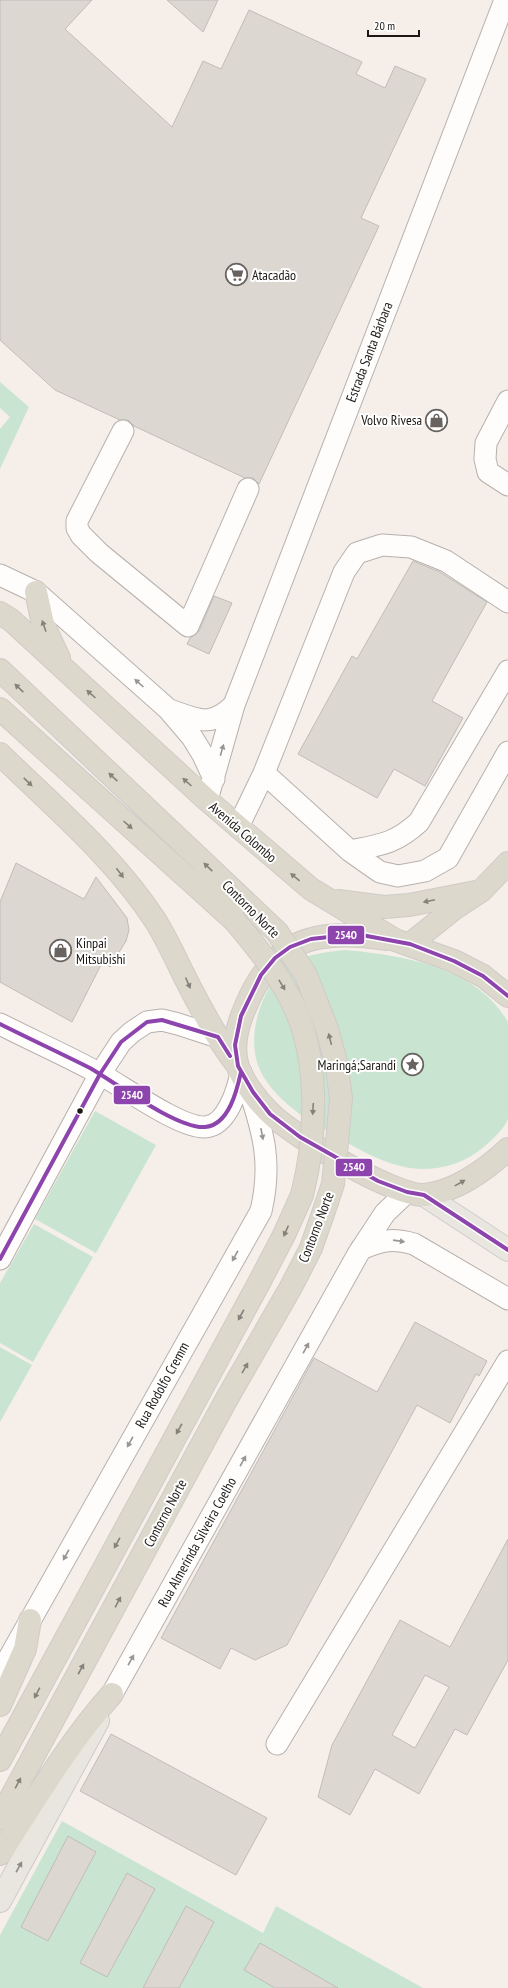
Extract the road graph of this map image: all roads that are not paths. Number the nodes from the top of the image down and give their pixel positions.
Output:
1 (505, 0) edge
2 (508, 401) edge
3 (123, 430) dead end
4 (508, 485) edge
5 (248, 489) dead end
6 (0, 575) edge
7 (36, 592) junction
8 (508, 602) edge
9 (4, 613) edge
10 (0, 670) edge
11 (508, 671) edge
12 (68, 673) junction
13 (234, 704) junction
14 (0, 709) edge
15 (168, 709) junction
16 (508, 752) edge
17 (0, 754) edge
18 (264, 773) junction
19 (214, 779) junction
20 (207, 800) junction
21 (238, 827) junction
22 (350, 851) junction
23 (508, 863) edge
24 (481, 891) junction
25 (326, 900) junction
26 (402, 942) junction
27 (508, 996) edge
28 (0, 1024) edge
29 (218, 1037) junction
30 (100, 1074) junction
31 (241, 1076) junction
32 (508, 1148) edge
33 (415, 1194) junction
34 (451, 1214) junction
35 (361, 1249) junction
36 (508, 1250) edge
37 (0, 1259) edge
38 (508, 1266) edge
39 (508, 1299) edge
40 (508, 1361) edge
41 (30, 1620) junction
42 (0, 1674) edge
43 (112, 1694) junction
44 (0, 1706) edge
45 (277, 1744) dead end
46 (0, 1760) edge
47 (0, 1818) edge
48 (0, 1854) edge
49 (0, 1901) edge

1 - 13 street, Estrada Santa Bárbara
2 - 4 street
3 - 5 street
6 - 7 street
12 -> 7 highway
15 -> 7 street
8 - 18 street
9 - 12 highway, Avenida Colombo
47 -> 10 highway, Contorno Norte, bridge
11 - 22 street
20 -> 12 highway, Avenida Colombo
13 - 15 street, Estrada Santa Bárbara
19 -> 13 street, Estrada Santa Bárbara
14 -> 46 highway, Contorno Norte, bridge
15 - 19 street
16 - 22 street
17 -> 29 highway
18 - 21 street
18 - 22 street
19 - 20 street, Estrada Santa Bárbara
20 - 21 highway, Avenida Colombo
25 -> 21 highway, Avenida Colombo
23 - 24 highway
24 -> 25 highway
24 - 26 highway
25 - 26 highway, Avenida Colombo
26 - 27 highway, Avenida Colombo
26 - 31 highway
28 - 30 street
29 - 30 street
29 - 31 highway
30 - 31 street
30 - 37 street
31 - 33 highway
31 -> 41 street, Rua Rodolfo Cremm
33 -> 32 highway
33 - 34 main road
33 - 35 street, Rua Almerinda Silveira Coelho
34 - 36 main road
34 - 38 main road
35 -> 39 street
43 -> 35 street, Rua Almerinda Silveira Coelho
40 - 45 street
41 - 42 street, Rua Rodolfo Cremm
41 - 44 highway
43 - 48 highway
49 -> 43 main road, Rua Almerinda Silveira Coelho

